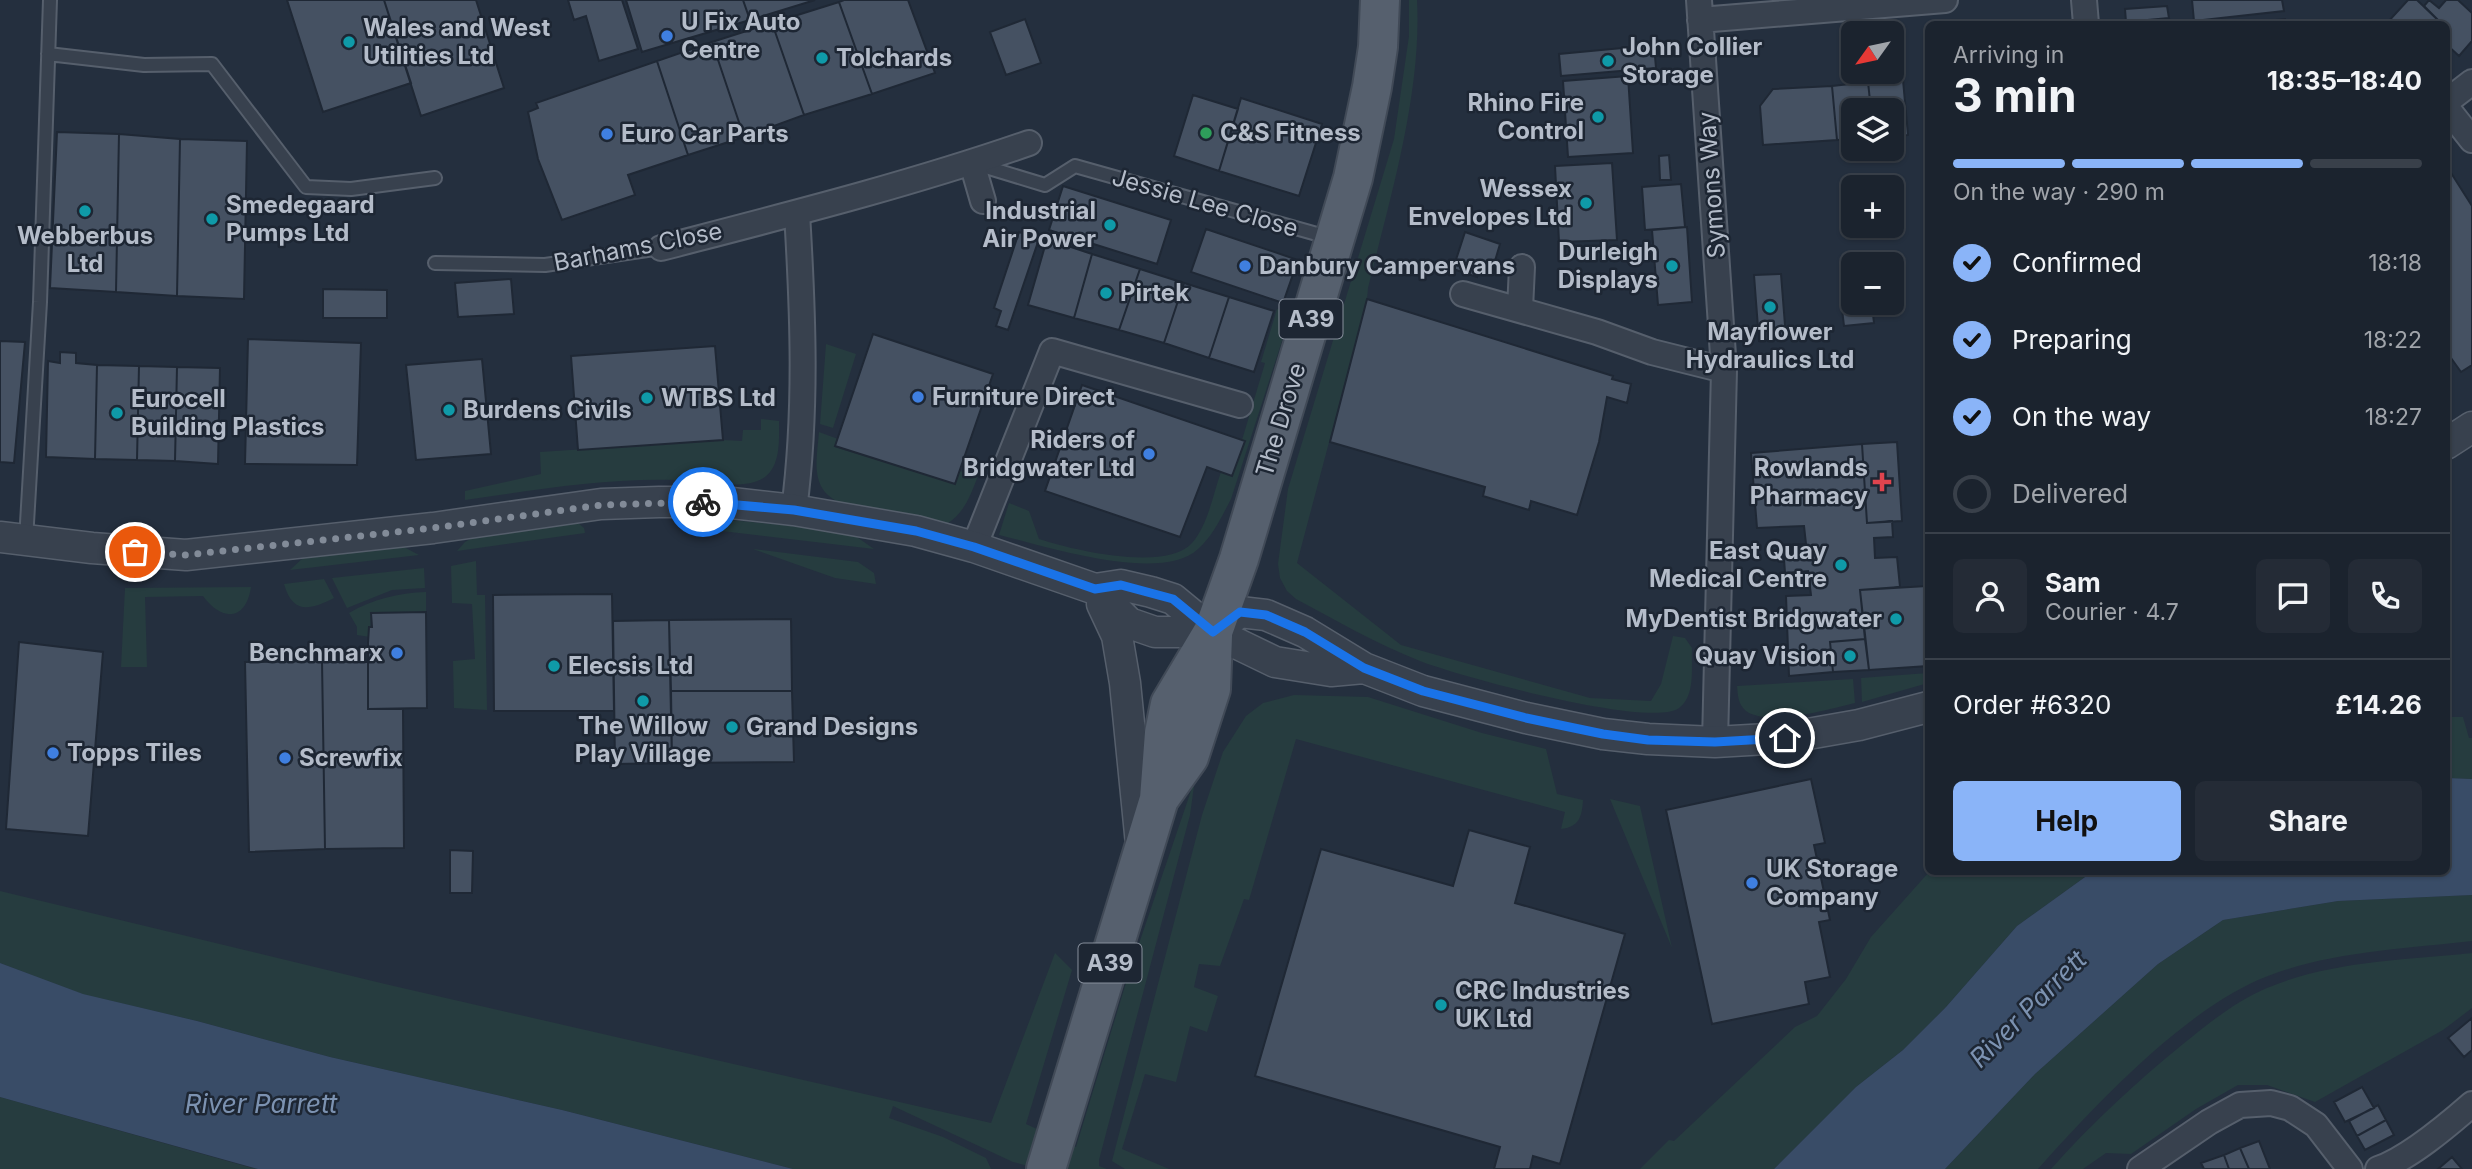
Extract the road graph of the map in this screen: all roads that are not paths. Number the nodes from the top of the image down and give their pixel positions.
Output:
1 (50, 0) edge
2 (1380, 0) edge
3 (1945, 0) edge
4 (2084, 0) edge
5 (1700, 10) edge
6 (2086, 21) edge
7 (48, 54) junction
8 (2472, 82) edge
9 (2450, 101) edge
10 (2450, 110) edge
11 (2472, 140) edge
12 (1029, 143) dead end
13 (972, 163) junction
14 (435, 178) dead end
15 (983, 201) dead end
16 (797, 213) junction
17 (1335, 239) junction
18 (661, 248) joint
19 (435, 263) dead end
20 (1522, 268) dead end
21 (1463, 294) dead end
22 (1520, 309) junction
23 (1724, 370) junction
24 (1240, 405) dead end
25 (2472, 427) edge
26 (2450, 441) edge
27 (794, 510) junction
28 (13, 538) edge
29 (974, 547) junction
30 (1095, 589) junction
31 (1213, 632) junction
32 (1364, 668) junction
33 (1925, 708) edge
34 (1715, 742) junction
35 (1142, 855) junction
36 (2472, 1104) edge
37 (1046, 1169) edge
38 (2140, 1169) edge
39 (2350, 1169) edge
40 (2378, 1169) edge

1 - 7 lane
2 - 17 main road, The Drove / A39
3 - 5 street
4 - 6 street
5 - 23 street, Symons Way
7 - 14 lane
7 - 28 lane
8 - 9 street
10 - 11 street
12 - 13 street, Barhams Close
13 - 15 street
13 - 16 street, Barhams Close
13 - 17 lane, Jessie Lee Close
16 - 18 street, Barhams Close
16 - 27 street
17 - 31 main road, The Drove / A39
18 - 19 lane, Barhams Close
20 - 22 street
21 - 22 street
22 - 23 street
23 - 34 street, Symons Way
24 - 29 street
25 - 26 street
27 - 28 street
27 - 29 street
29 - 30 street
30 - 31 street
30 - 35 street
31 - 32 street
31 - 32 street
31 - 35 main road, A39
32 - 34 street
33 - 34 street
35 - 37 main road, A39
36 - 40 street
38 - 39 street

